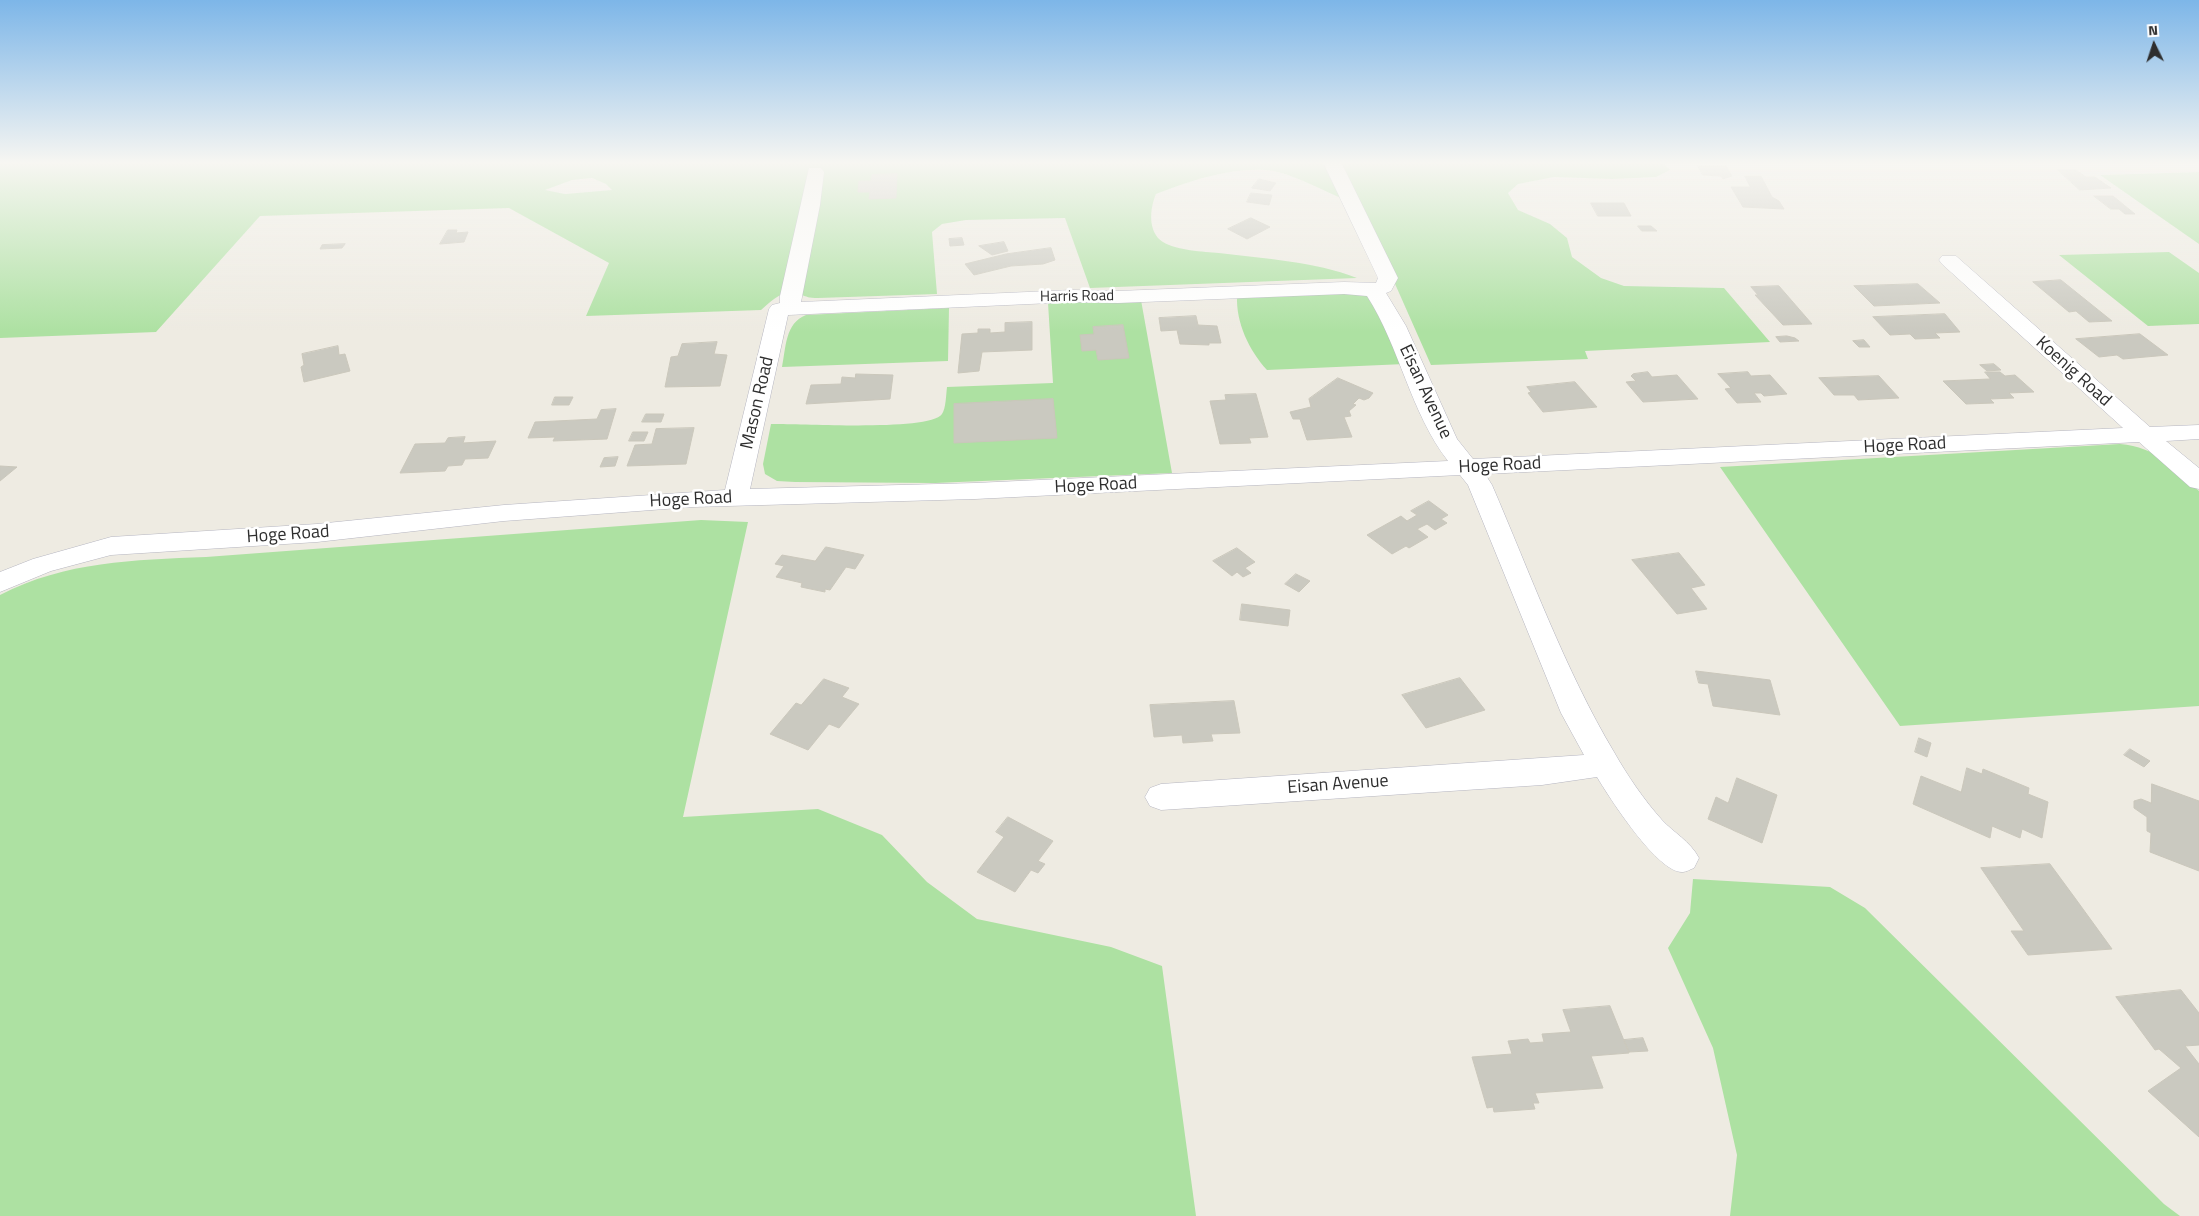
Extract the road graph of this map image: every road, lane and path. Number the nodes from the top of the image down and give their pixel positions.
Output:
1 (808, 219) edge
2 (1359, 219) edge
3 (1949, 260) dead end
4 (1374, 290) junction
5 (785, 308) junction
6 (2199, 432) edge
7 (2145, 434) junction
8 (1469, 468) junction
9 (2199, 480) edge
10 (736, 497) junction
11 (0, 583) edge
12 (1604, 763) junction
13 (1161, 797) dead end
14 (1682, 858) dead end

1 - 5 street, Mason Road
2 - 4 street
3 - 7 street, Koenig Road
4 - 5 street, Harris Road
4 - 8 street, Eisan Avenue
5 - 10 street, Mason Road
6 - 7 street, Hoge Road
7 - 8 street, Hoge Road
7 - 9 street, Koenig Road
8 - 10 street, Hoge Road
8 - 12 street, Eisan Avenue
10 - 11 street, Hoge Road
12 - 13 street, Eisan Avenue
12 - 14 street, Eisan Avenue

